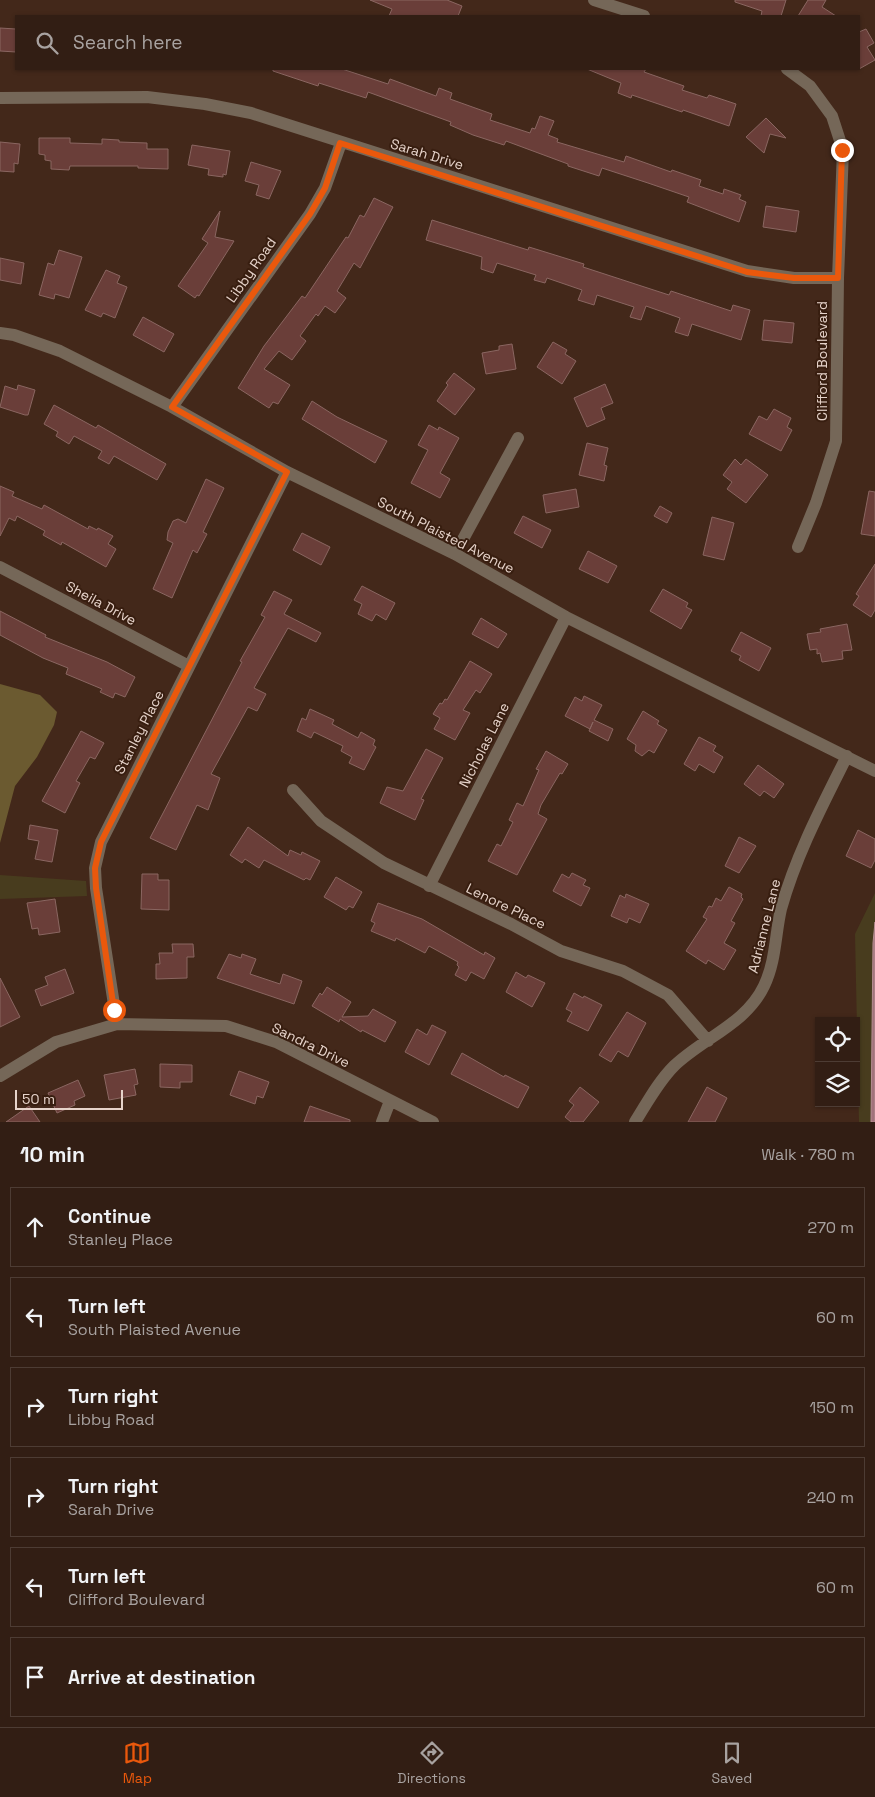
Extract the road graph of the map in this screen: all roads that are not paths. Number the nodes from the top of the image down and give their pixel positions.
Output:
1 (594, 0) edge
2 (641, 15) edge
3 (788, 70) edge
4 (0, 98) edge
5 (340, 143) junction
6 (838, 278) junction
7 (0, 333) edge
8 (172, 407) junction
9 (518, 438) dead end
10 (287, 472) junction
11 (798, 547) dead end
12 (455, 554) junction
13 (0, 567) edge
14 (566, 617) junction
15 (189, 666) junction
16 (847, 756) junction
17 (875, 770) edge
18 (293, 790) dead end
19 (429, 886) junction
20 (116, 1024) junction
21 (708, 1041) junction
22 (0, 1076) edge
23 (390, 1101) junction
24 (382, 1122) edge
25 (433, 1122) edge
26 (635, 1122) edge

1 - 2 street
3 - 6 street, Clifford Boulevard
4 - 5 street, Sarah Drive
5 - 6 street, Sarah Drive
5 - 8 street, Libby Road
6 - 11 street, Clifford Boulevard
7 - 8 street, South Plaisted Avenue
8 - 10 street, South Plaisted Avenue
9 - 12 street
10 - 12 street, South Plaisted Avenue
10 - 15 street, Stanley Place
12 - 14 street, South Plaisted Avenue
13 - 15 street, Sheila Drive
14 - 16 street, South Plaisted Avenue
14 - 19 street, Nicholas Lane
15 - 20 street, Stanley Place
16 - 17 street, South Plaisted Avenue
16 - 21 street, Adrianne Lane
18 - 19 street, Lenore Place
19 - 21 street, Lenore Place
20 - 22 street, Sandra Drive
20 - 23 street, Sandra Drive
21 - 26 street, Adrianne Lane
23 - 24 street
23 - 25 street, Sandra Drive

